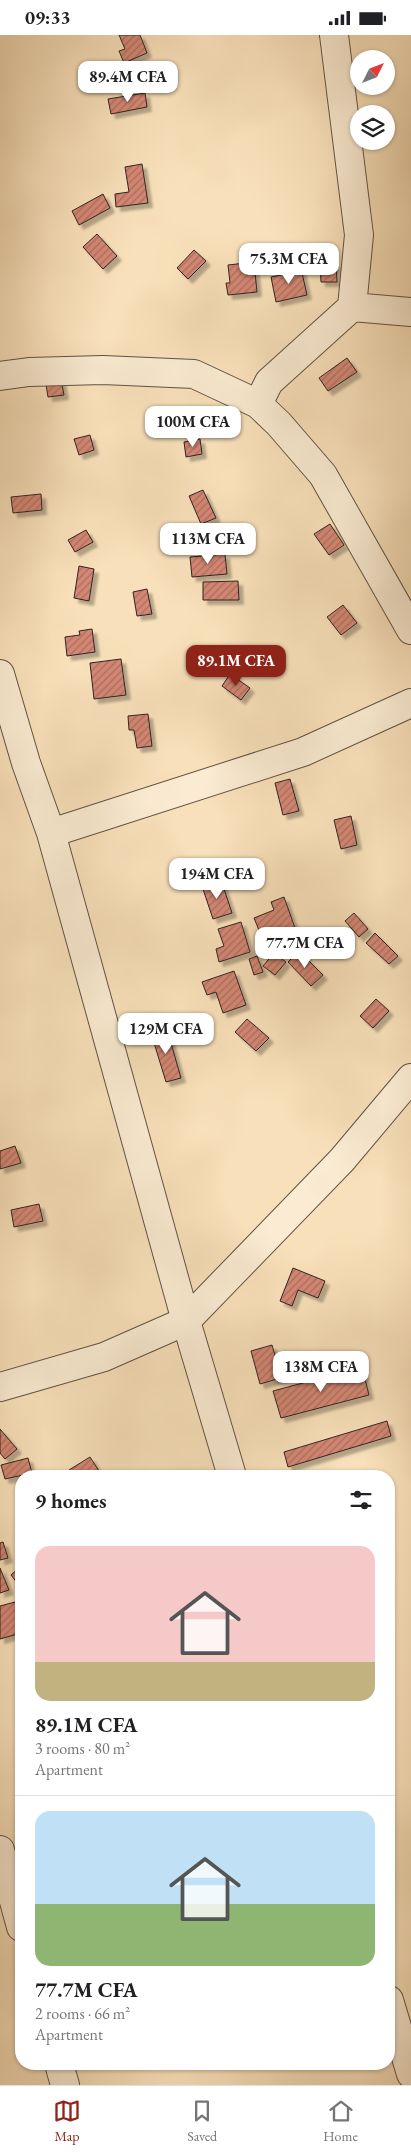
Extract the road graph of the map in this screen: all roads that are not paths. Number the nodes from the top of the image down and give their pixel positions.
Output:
1 (334, 35) edge
2 (352, 307) junction
3 (411, 312) edge
4 (0, 376) edge
5 (258, 404) junction
6 (411, 630) edge
7 (0, 674) edge
8 (411, 703) edge
9 (51, 833) junction
10 (411, 1078) edge
11 (186, 1321) junction
12 (0, 1387) edge
13 (230, 1470) edge
14 (0, 1850) edge
15 (15, 1905) edge
16 (395, 2020) edge
17 (61, 2070) edge
18 (411, 2074) edge
19 (65, 2085) edge

1 - 2 street
2 - 3 street
2 - 5 street
4 - 5 street
5 - 6 street
7 - 9 street
8 - 9 street
9 - 11 street
10 - 11 street
11 - 12 street
11 - 13 street
14 - 15 street
16 - 18 street
17 - 19 street

